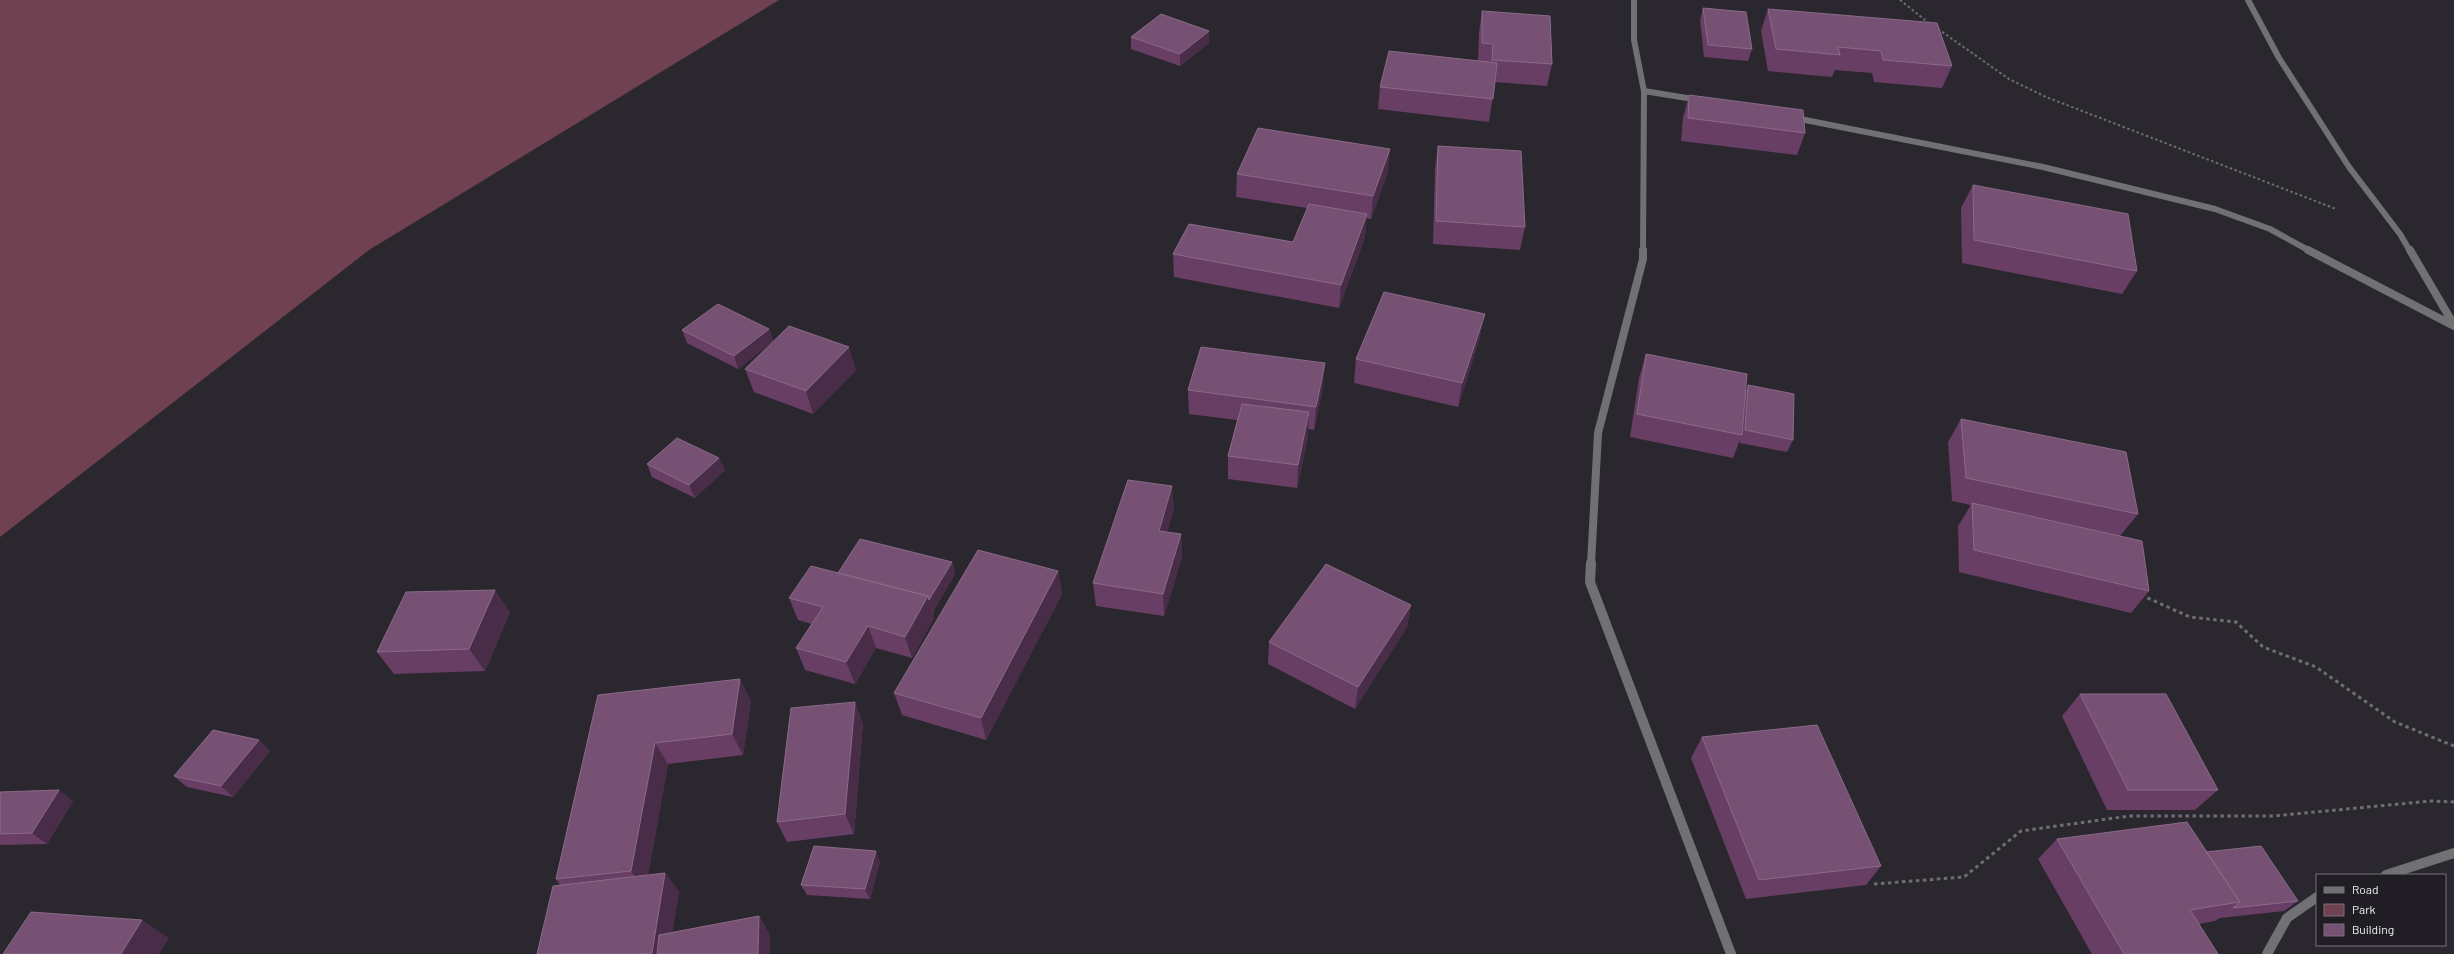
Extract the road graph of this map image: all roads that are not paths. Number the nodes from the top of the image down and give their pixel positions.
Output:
1 (1634, 0) edge
2 (2248, 0) edge
3 (1644, 91) junction
4 (1705, 102) edge
5 (1787, 116) edge
6 (2454, 326) edge
7 (2454, 853) edge
8 (2389, 874) edge
9 (2316, 898) edge
10 (1731, 954) edge
11 (2267, 954) edge

1 - 3 street
2 - 6 street
3 - 4 street
3 - 10 street
5 - 6 street
7 - 8 street
9 - 11 street

